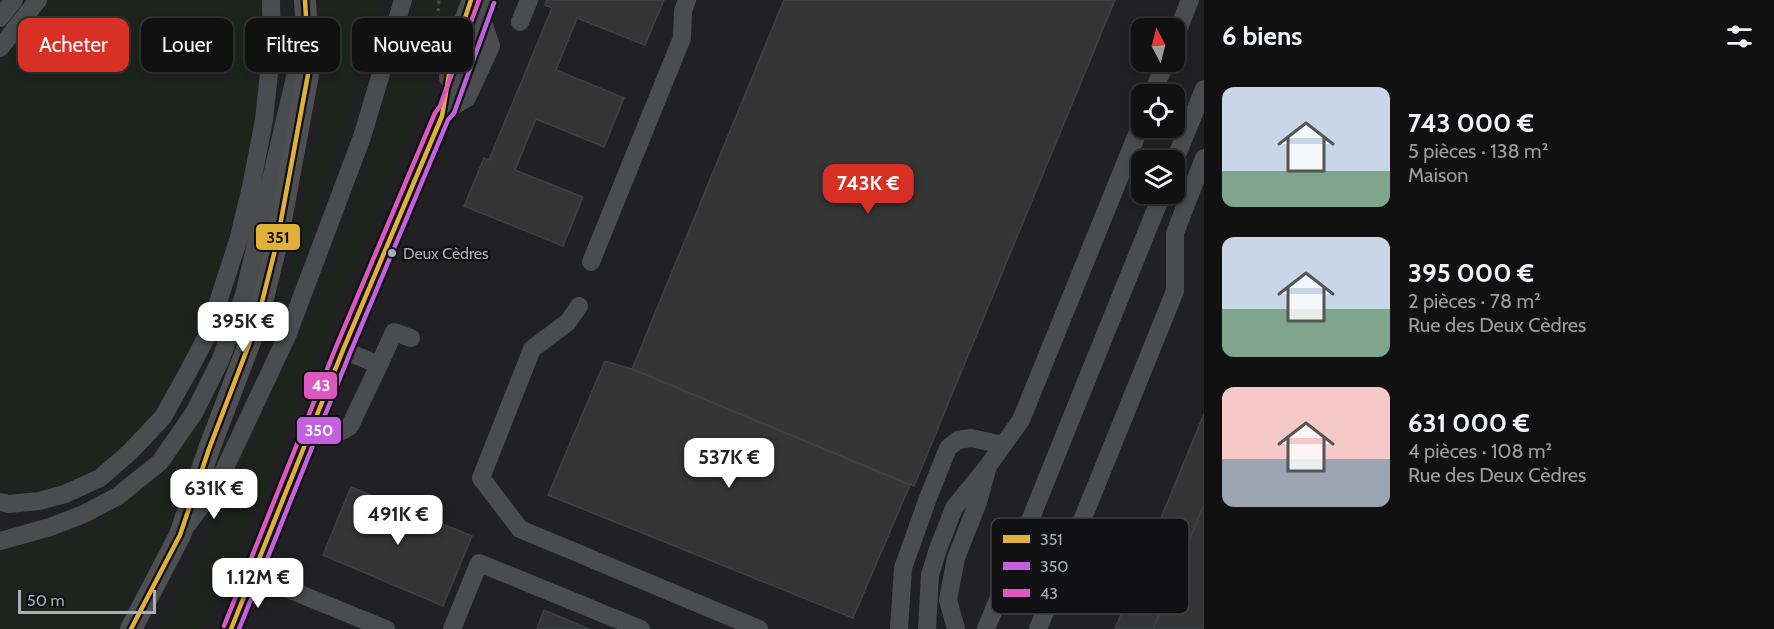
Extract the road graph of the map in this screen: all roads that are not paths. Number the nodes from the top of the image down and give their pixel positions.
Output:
1 (15, 0) edge
2 (38, 0) edge
3 (271, 0) edge
4 (305, 0) edge
5 (403, 0) edge
6 (471, 0) edge
7 (530, 0) edge
8 (687, 0) edge
9 (1190, 0) edge
10 (484, 8) edge
11 (0, 18) edge
12 (306, 18) edge
13 (1183, 18) edge
14 (520, 22) dead end
15 (0, 48) edge
16 (296, 72) edge
17 (308, 72) edge
18 (1204, 89) edge
19 (445, 113) junction
20 (1136, 138) edge
21 (1179, 150) edge
22 (1202, 165) edge
23 (1158, 204) edge
24 (591, 262) dead end
25 (579, 306) dead end
26 (411, 338) dead end
27 (343, 350) junction
28 (379, 365) junction
29 (314, 423) junction
30 (1003, 445) junction
31 (988, 466) junction
32 (0, 502) edge
33 (1031, 518) edge
34 (1083, 518) edge
35 (180, 535) junction
36 (0, 541) edge
37 (253, 575) junction
38 (992, 614) edge
39 (1044, 614) edge
40 (131, 629) edge
41 (231, 629) edge
42 (386, 629) edge
43 (452, 629) edge
44 (641, 629) edge
45 (759, 629) edge
46 (899, 629) edge
47 (927, 629) edge
48 (956, 629) edge
49 (986, 629) edge
50 (1038, 629) edge

1 - 11 street
2 - 15 street
3 - 32 street
4 - 12 main road
5 - 35 street
6 - 19 street
7 - 14 street
8 - 24 street
9 - 13 street
10 - 19 street
16 - 36 street
17 - 35 main road
18 - 21 street
19 - 27 street
20 - 30 street
22 - 34 street
23 - 33 street
25 - 45 street
26 - 28 street
27 - 28 street
27 - 29 street
28 - 29 street
29 - 37 street
30 - 31 street
30 - 46 street
31 - 47 street
31 - 48 street
35 - 40 main road
37 - 41 street
37 - 42 street
38 - 49 street
39 - 50 street
43 - 44 street

